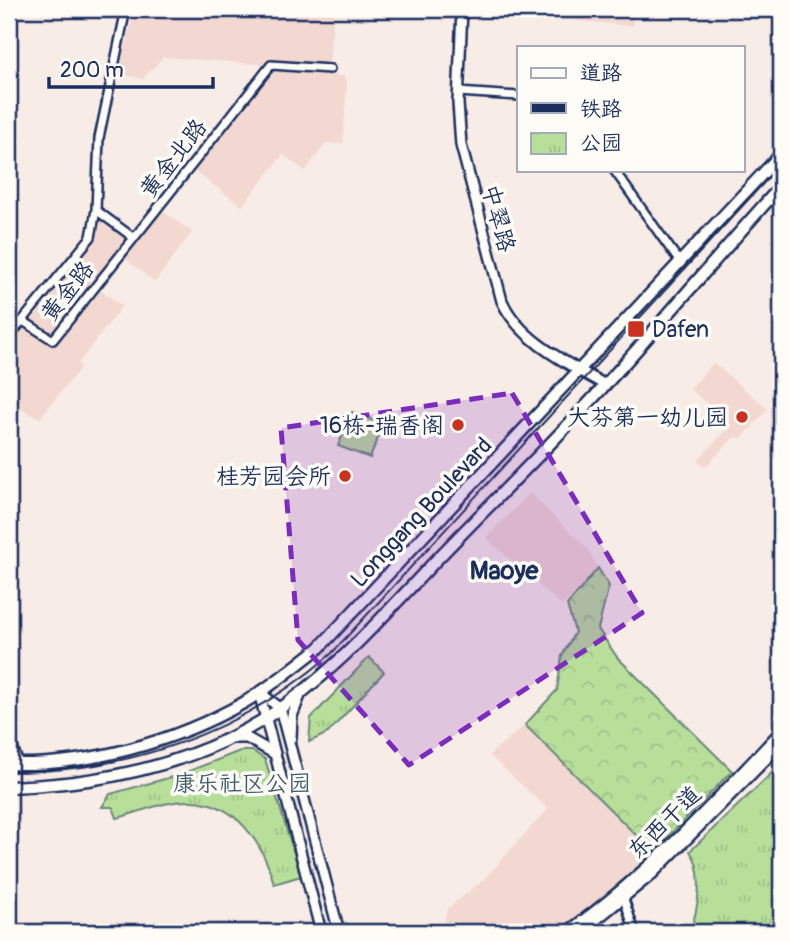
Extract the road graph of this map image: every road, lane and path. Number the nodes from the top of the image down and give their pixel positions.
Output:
1 (126, 9) edge
2 (462, 9) edge
3 (330, 69) dead end
4 (458, 92) junction
5 (517, 96) edge
6 (781, 154) edge
7 (615, 172) edge
8 (781, 186) edge
9 (96, 210) junction
10 (134, 238) junction
11 (679, 261) junction
12 (23, 321) junction
13 (9, 337) edge
14 (578, 369) junction
15 (605, 385) junction
16 (259, 692) junction
17 (301, 693) junction
18 (279, 708) junction
19 (265, 719) junction
20 (781, 731) edge
21 (9, 736) edge
22 (225, 739) junction
23 (781, 744) edge
24 (290, 747) junction
25 (275, 755) junction
26 (14, 764) edge
27 (9, 787) edge
28 (314, 834) junction
29 (297, 839) junction
30 (622, 894) junction
31 (321, 932) edge
32 (339, 932) edge
33 (567, 932) edge
34 (581, 932) edge
35 (635, 932) edge

1 - 9 street
2 - 4 main road, 中翠路
3 - 10 street, 黄金北路
4 - 5 street
4 - 14 main road, 中翠路
6 - 11 highway, Longgang Boulevard
7 - 11 street
8 - 15 highway, Longgang Boulevard
9 - 10 street
9 - 12 street
10 - 12 street, 黄金路
11 - 14 highway, Longgang Boulevard
12 - 13 street
14 - 15 main road, 中翠路
14 - 16 highway, Longgang Boulevard
15 - 17 highway, Longgang Boulevard
16 - 18 main road
16 - 19 main road
16 - 26 highway, Longgang Boulevard
17 - 18 highway, Longgang Boulevard
17 - 24 main road
18 - 19 highway, Longgang Boulevard
18 - 24 main road
19 - 22 highway, Longgang Boulevard
19 - 25 main road
20 - 30 main road, 东西干道
21 - 26 street
22 - 25 main road
22 - 27 highway, Longgang Boulevard
23 - 30 main road, 东西干道
24 - 28 main road
25 - 29 main road
28 - 29 main road
28 - 32 main road
29 - 31 main road
30 - 33 main road, 东西干道
30 - 34 main road, 东西干道
30 - 35 street

